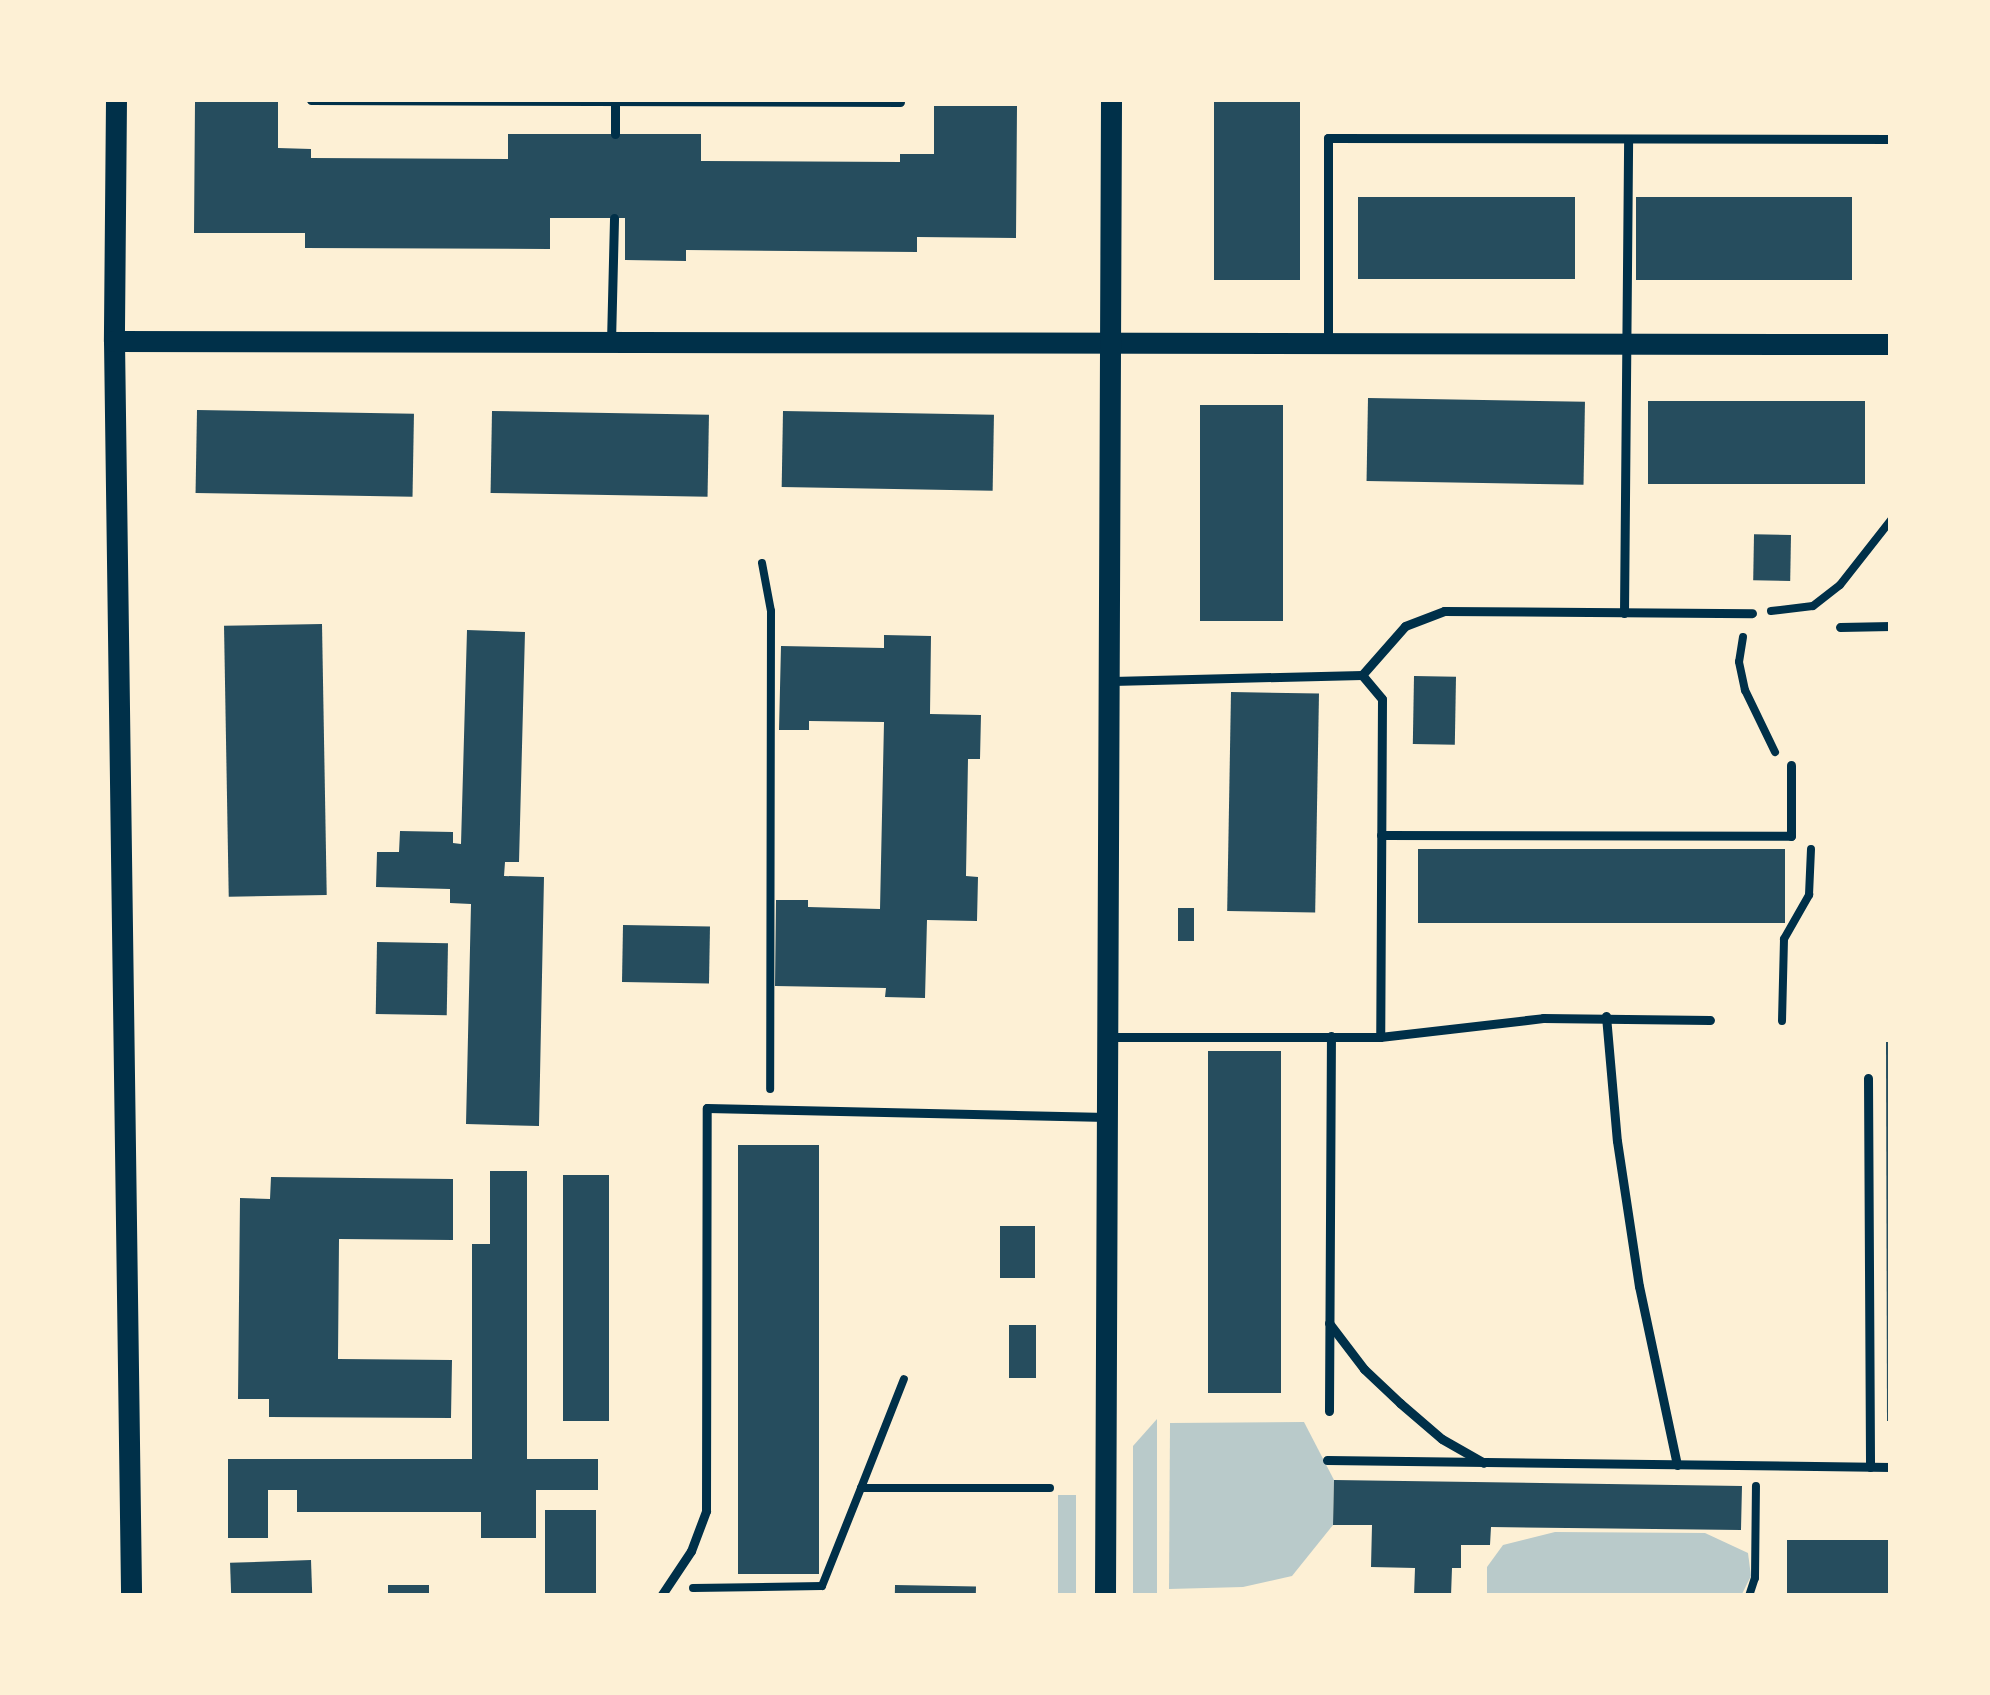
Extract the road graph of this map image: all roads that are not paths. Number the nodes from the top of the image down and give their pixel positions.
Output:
1 (116, 99) edge
2 (1111, 99) edge
3 (311, 100) edge
4 (615, 100) edge
5 (899, 102) dead end
6 (615, 134) dead end
7 (1628, 139) junction
8 (1891, 139) edge
9 (614, 218) dead end
10 (106, 334) edge
11 (611, 342) junction
12 (1110, 343) junction
13 (1328, 343) junction
14 (1626, 343) junction
15 (1891, 344) edge
16 (1624, 613) junction
17 (1751, 613) road end
18 (1891, 626) edge
19 (1840, 627) dead end
20 (1362, 675) junction
21 (1110, 681) junction
22 (1791, 765) dead end
23 (1381, 835) junction
24 (1606, 1016) junction
25 (1710, 1021) dead end
26 (1331, 1036) junction
27 (1108, 1037) junction
28 (1380, 1037) junction
29 (1868, 1078) dead end
30 (1107, 1117) junction
31 (1330, 1323) junction
32 (1329, 1411) dead end
33 (1327, 1460) dead end
34 (1484, 1463) junction
35 (1677, 1465) junction
36 (1870, 1467) junction
37 (1891, 1467) edge
38 (664, 1592) edge
39 (130, 1596) edge
40 (1105, 1596) edge

1 - 10 street
2 - 12 street
3 - 4 lane
4 - 5 lane
4 - 6 lane
7 - 8 lane
7 - 13 lane
7 - 14 lane
9 - 11 lane
10 - 11 street
10 - 39 street
11 - 12 street
12 - 13 street
12 - 21 street
13 - 14 street
14 - 15 street
14 - 16 lane
16 - 17 lane
16 - 20 lane
18 - 19 lane
20 - 21 lane
20 - 23 lane
21 - 27 street
22 - 23 lane
23 - 28 lane
24 - 25 lane
24 - 28 lane
24 - 35 lane
26 - 27 lane
26 - 28 lane
26 - 31 lane
27 - 30 street
29 - 36 lane
30 - 38 lane
30 - 40 street
31 - 32 lane
31 - 34 lane
33 - 34 lane
34 - 35 lane
35 - 36 lane
36 - 37 lane

